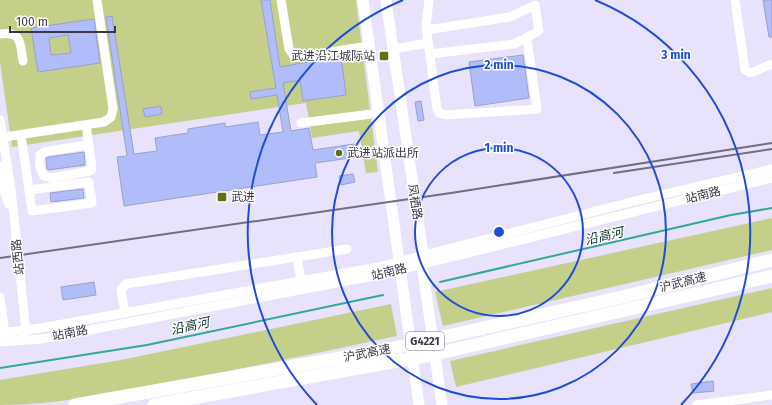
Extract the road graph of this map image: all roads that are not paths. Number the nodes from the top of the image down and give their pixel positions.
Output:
1 (97, 0) edge
2 (281, 0) edge
3 (363, 0) edge
4 (386, 0) edge
5 (429, 0) edge
6 (735, 0) edge
7 (534, 2) edge
8 (427, 30) junction
9 (0, 34) edge
10 (527, 38) junction
11 (428, 43) junction
12 (369, 46) junction
13 (393, 49) junction
14 (430, 54) junction
15 (23, 61) dead end
16 (772, 64) edge
17 (378, 113) junction
18 (0, 120) edge
19 (301, 123) dead end
20 (86, 125) junction
21 (22, 135) junction
22 (4, 136) junction
23 (89, 144) junction
24 (0, 166) edge
25 (772, 169) edge
26 (772, 178) edge
27 (29, 190) junction
28 (14, 221) junction
29 (348, 249) dead end
30 (297, 257) junction
31 (423, 259) junction
32 (772, 260) edge
33 (401, 266) junction
34 (772, 276) edge
35 (301, 281) junction
36 (0, 298) edge
37 (125, 313) junction
38 (26, 331) junction
39 (2, 333) edge
40 (17, 341) junction
41 (0, 342) edge
42 (772, 395) edge
43 (75, 405) edge
44 (154, 405) edge
45 (419, 405) edge
46 (442, 405) edge
47 (697, 405) edge

1 - 20 street
2 - 12 street
3 - 12 main road, 凤栖路
4 - 13 main road, 凤栖路
5 - 8 street
6 - 16 street
7 - 8 street
7 - 10 street
8 - 11 street
9 - 15 street
10 - 14 street
10 - 14 street
11 - 13 street
11 - 14 street
12 - 17 main road, 凤栖路
13 - 31 main road, 凤栖路
17 - 19 street
17 - 33 main road, 凤栖路
18 - 22 street, 站西路
20 - 21 street
20 - 23 street
21 - 22 street
21 - 27 street
22 - 28 street, 站西路
23 - 23 street
24 - 28 street
25 - 31 street, 站南路
26 - 31 street, 站南路
27 - 27 street
28 - 38 street, 站西路
29 - 30 street
30 - 35 street
30 - 37 street
31 - 33 street, 站南路
31 - 46 main road, 凤栖路
32 - 43 highway, 沪武高速 / G4221
33 - 35 street, 站南路
33 - 40 street, 站南路
33 - 45 main road, 凤栖路
34 - 44 highway, 沪武高速 / G4221
35 - 37 street, 站南路
36 - 39 street
37 - 38 street, 站南路
38 - 39 street, 站南路
38 - 40 street
39 - 40 street
40 - 41 street, 站南路
42 - 47 street

